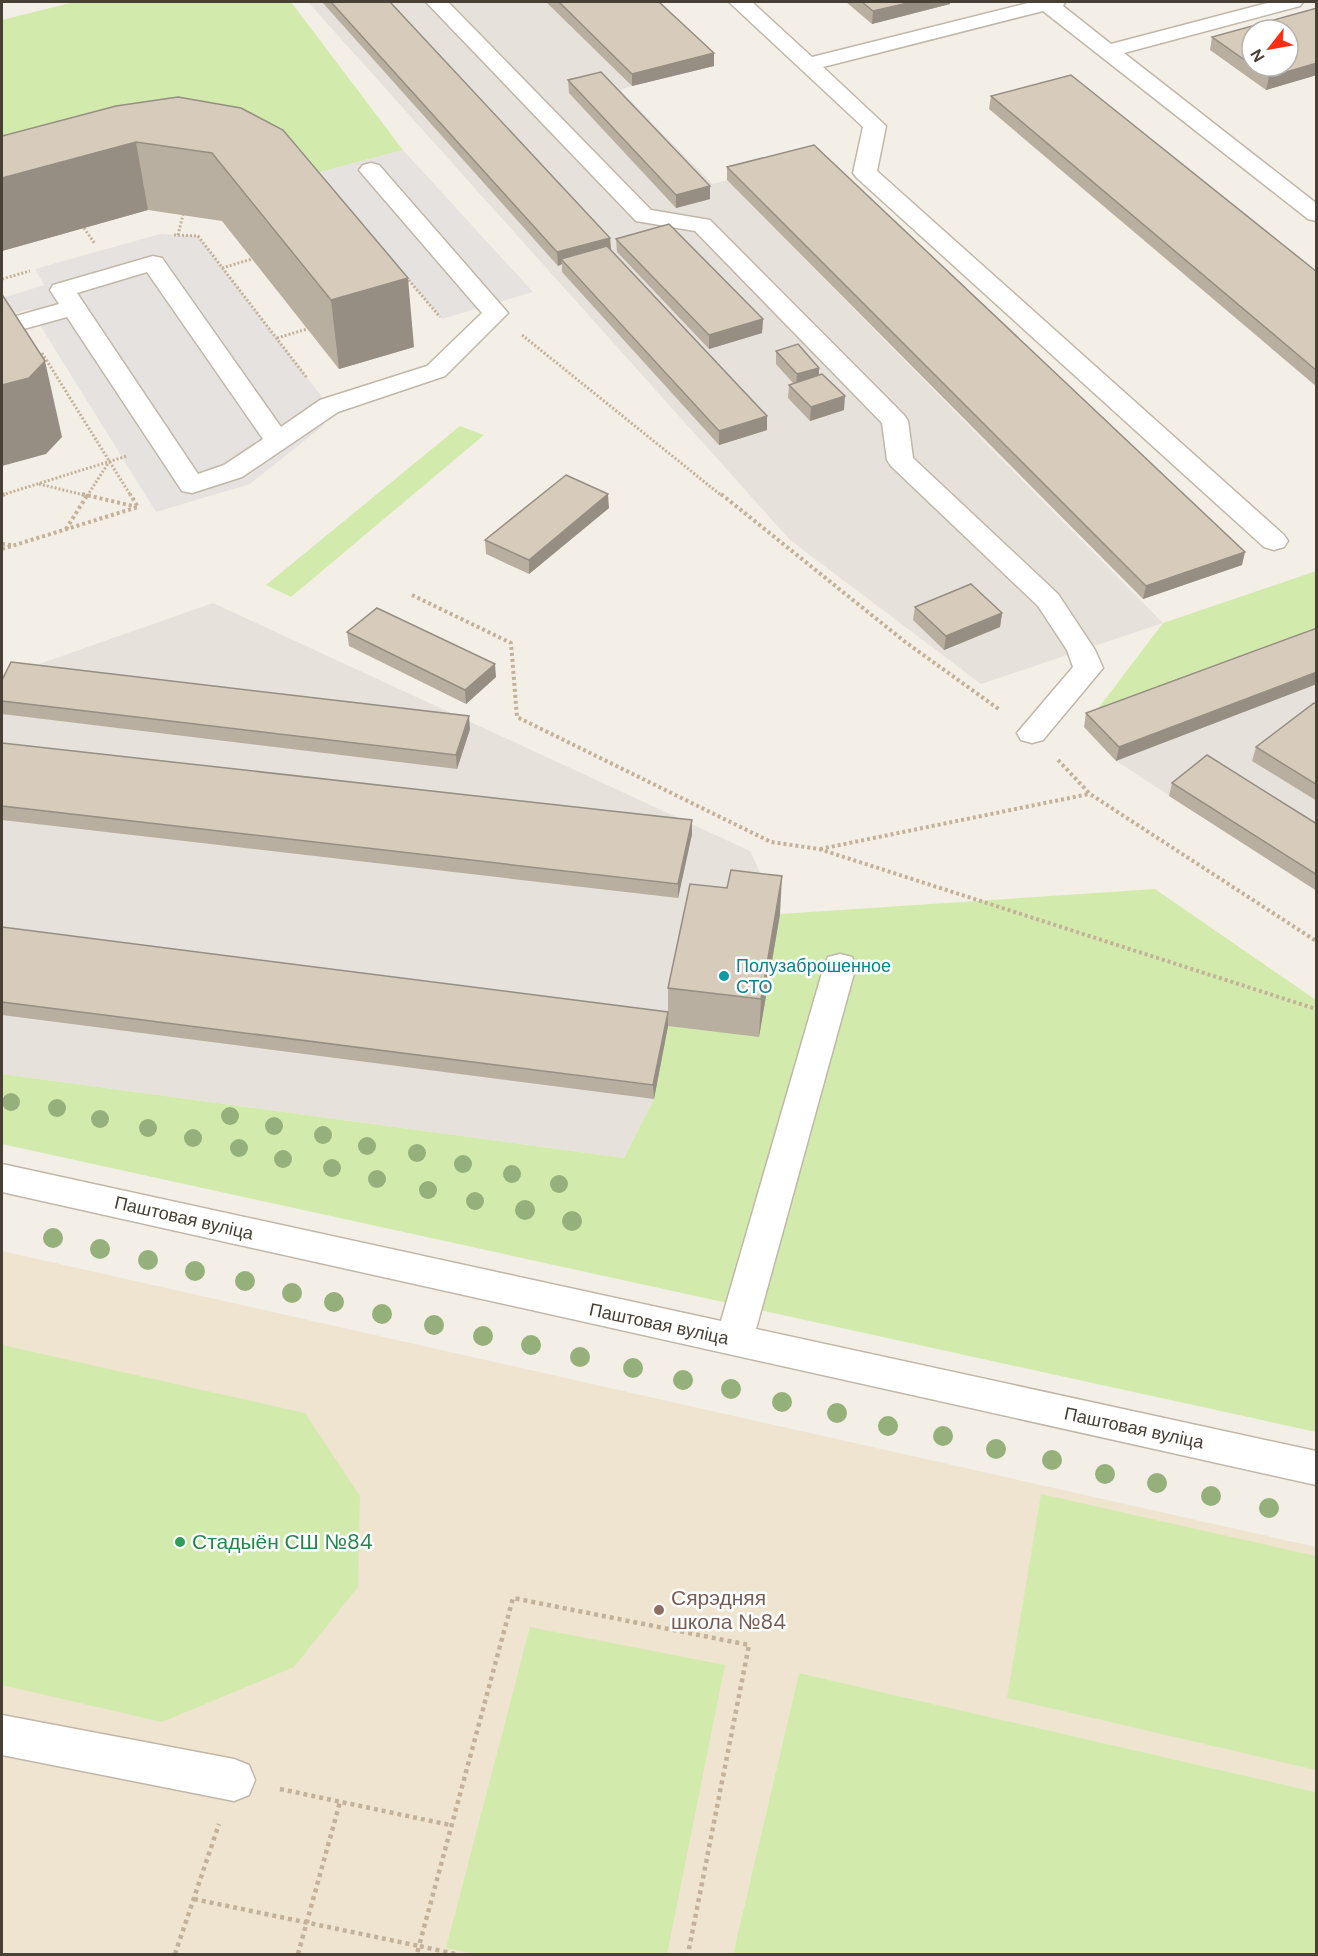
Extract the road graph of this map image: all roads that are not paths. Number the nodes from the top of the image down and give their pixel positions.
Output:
1 (437, 2) edge
2 (740, 2) edge
3 (1049, 2) edge
4 (1293, 2) edge
5 (1108, 51) junction
6 (809, 64) junction
7 (371, 170) dead end
8 (1317, 214) edge
9 (74, 307) junction
10 (2, 328) edge
11 (278, 441) junction
12 (1274, 541) dead end
13 (1032, 733) road end
14 (840, 966) dead end
15 (2, 1178) edge
16 (734, 1340) junction
17 (1317, 1468) edge
18 (2, 1735) edge
19 (234, 1780) road end

1 - 13 street
2 - 6 street
3 - 5 street
3 - 6 street
4 - 5 street
5 - 8 street
6 - 12 street
7 - 11 street
9 - 10 street
9 - 11 street
9 - 11 street
14 - 16 street
15 - 16 street, Паштовая вуліца
16 - 17 street, Паштовая вуліца
18 - 19 street

